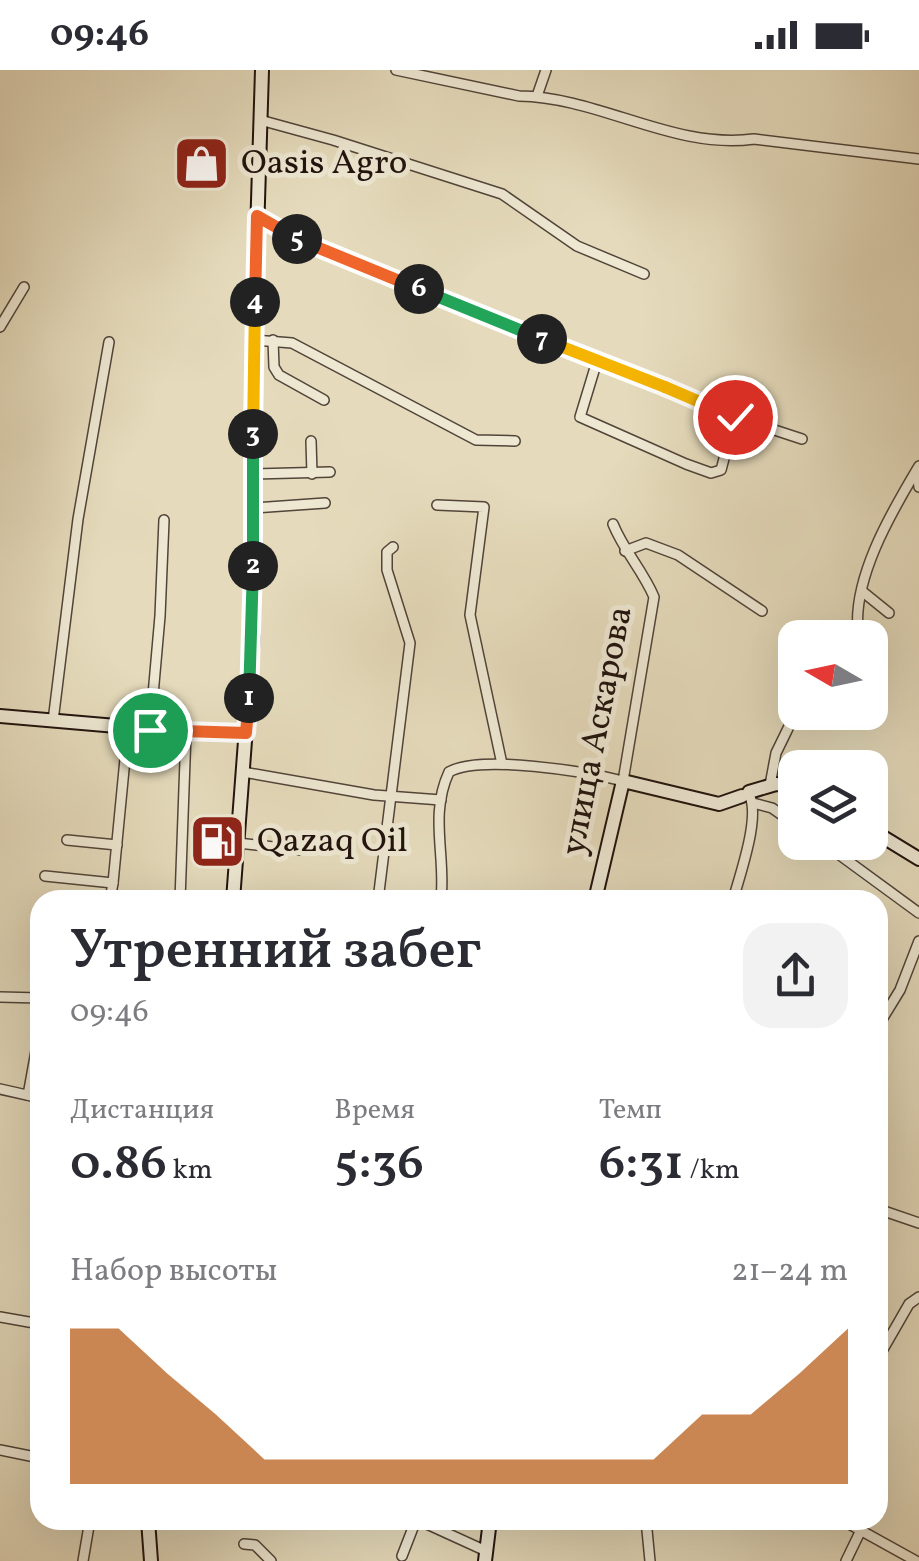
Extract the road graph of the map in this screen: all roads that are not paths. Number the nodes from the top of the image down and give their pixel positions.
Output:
1 (262, 70) edge
2 (396, 70) edge
3 (546, 70) edge
4 (536, 96) junction
5 (260, 120) junction
6 (919, 159) edge
7 (257, 216) junction
8 (644, 274) dead end
9 (24, 287) dead end
10 (0, 326) edge
11 (254, 340) junction
12 (273, 340) junction
13 (109, 342) dead end
14 (597, 360) junction
15 (324, 400) dead end
16 (735, 417) junction
17 (802, 439) dead end
18 (515, 441) dead end
19 (311, 442) dead end
20 (918, 468) edge
21 (253, 474) junction
22 (312, 474) junction
23 (327, 477) dead end
24 (919, 487) edge
25 (325, 503) dead end
26 (437, 505) dead end
27 (253, 508) junction
28 (164, 520) dead end
29 (614, 524) dead end
30 (392, 547) dead end
31 (625, 550) junction
32 (863, 592) junction
33 (762, 611) dead end
34 (888, 613) dead end
35 (856, 620) edge
36 (0, 716) edge
37 (53, 721) junction
38 (128, 728) junction
39 (150, 730) junction
40 (787, 730) edge
41 (186, 732) junction
42 (246, 733) junction
43 (502, 764) junction
44 (244, 772) junction
45 (623, 781) junction
46 (770, 785) junction
47 (778, 785) edge
48 (388, 795) junction
49 (748, 797) junction
50 (441, 800) junction
51 (778, 812) edge
52 (888, 839) edge
53 (67, 840) dead end
54 (117, 844) junction
55 (238, 844) junction
56 (301, 850) dead end
57 (919, 859) edge
58 (847, 860) edge
59 (46, 876) dead end
60 (112, 883) junction
61 (111, 890) edge
62 (180, 890) edge
63 (234, 890) edge
64 (379, 890) edge
65 (442, 890) edge
66 (597, 890) edge
67 (736, 890) edge
68 (888, 890) edge
69 (888, 890) edge
70 (919, 913) edge
71 (919, 941) edge
72 (0, 996) edge
73 (30, 998) edge
74 (888, 1010) edge
75 (30, 1084) edge
76 (0, 1089) edge
77 (28, 1095) joint
78 (888, 1212) edge
79 (919, 1223) edge
80 (919, 1298) edge
81 (0, 1316) edge
82 (30, 1322) edge
83 (888, 1341) edge
84 (0, 1450) edge
85 (30, 1456) edge
86 (88, 1530) edge
87 (149, 1530) edge
88 (413, 1530) edge
89 (436, 1530) edge
90 (489, 1530) edge
91 (647, 1530) edge
92 (857, 1530) edge
93 (860, 1532) junction
94 (244, 1544) dead end
95 (402, 1556) dead end
96 (486, 1556) edge
97 (83, 1561) edge
98 (151, 1561) edge
99 (271, 1561) edge
100 (650, 1561) edge
101 (846, 1561) edge
102 (916, 1561) edge

1 - 5 main road
2 - 4 street
3 - 4 street
4 - 6 street
5 - 7 main road
5 - 8 street
7 - 11 main road
7 - 14 street
9 - 10 street
11 - 12 street
11 - 21 main road
12 - 15 street
12 - 18 street
13 - 37 street
14 - 16 street
14 - 16 street
16 - 17 street
19 - 22 street
20 - 24 street
20 - 32 street
21 - 22 street
21 - 27 main road
22 - 23 street
25 - 27 street
26 - 43 street
27 - 42 main road
28 - 39 street
29 - 31 street, улица Аскарова
30 - 48 street
31 - 33 street
31 - 45 street, улица Аскарова
32 - 34 street
32 - 35 street
36 - 37 main road
37 - 38 main road
38 - 39 main road
38 - 54 street
39 - 41 main road
40 - 46 street
41 - 42 main road
41 - 62 street
42 - 44 main road
43 - 45 street
43 - 50 street
44 - 48 street
44 - 55 main road
45 - 49 main road
45 - 66 main road, улица Аскарова
46 - 47 main road
46 - 49 main road
48 - 50 street
48 - 64 street
49 - 51 street
49 - 67 street
50 - 65 street
52 - 57 main road
53 - 54 street
54 - 60 street
55 - 56 street
55 - 63 main road
58 - 69 street
59 - 60 street
60 - 61 street
68 - 70 street
71 - 74 street
72 - 73 street
75 - 77 street
76 - 77 street
78 - 79 street
80 - 83 street
81 - 82 street
84 - 85 street
86 - 97 street
87 - 98 main road
88 - 95 street
89 - 96 street
90 - 96 main road
91 - 100 street
92 - 93 street
93 - 101 street
93 - 102 street
94 - 99 street

